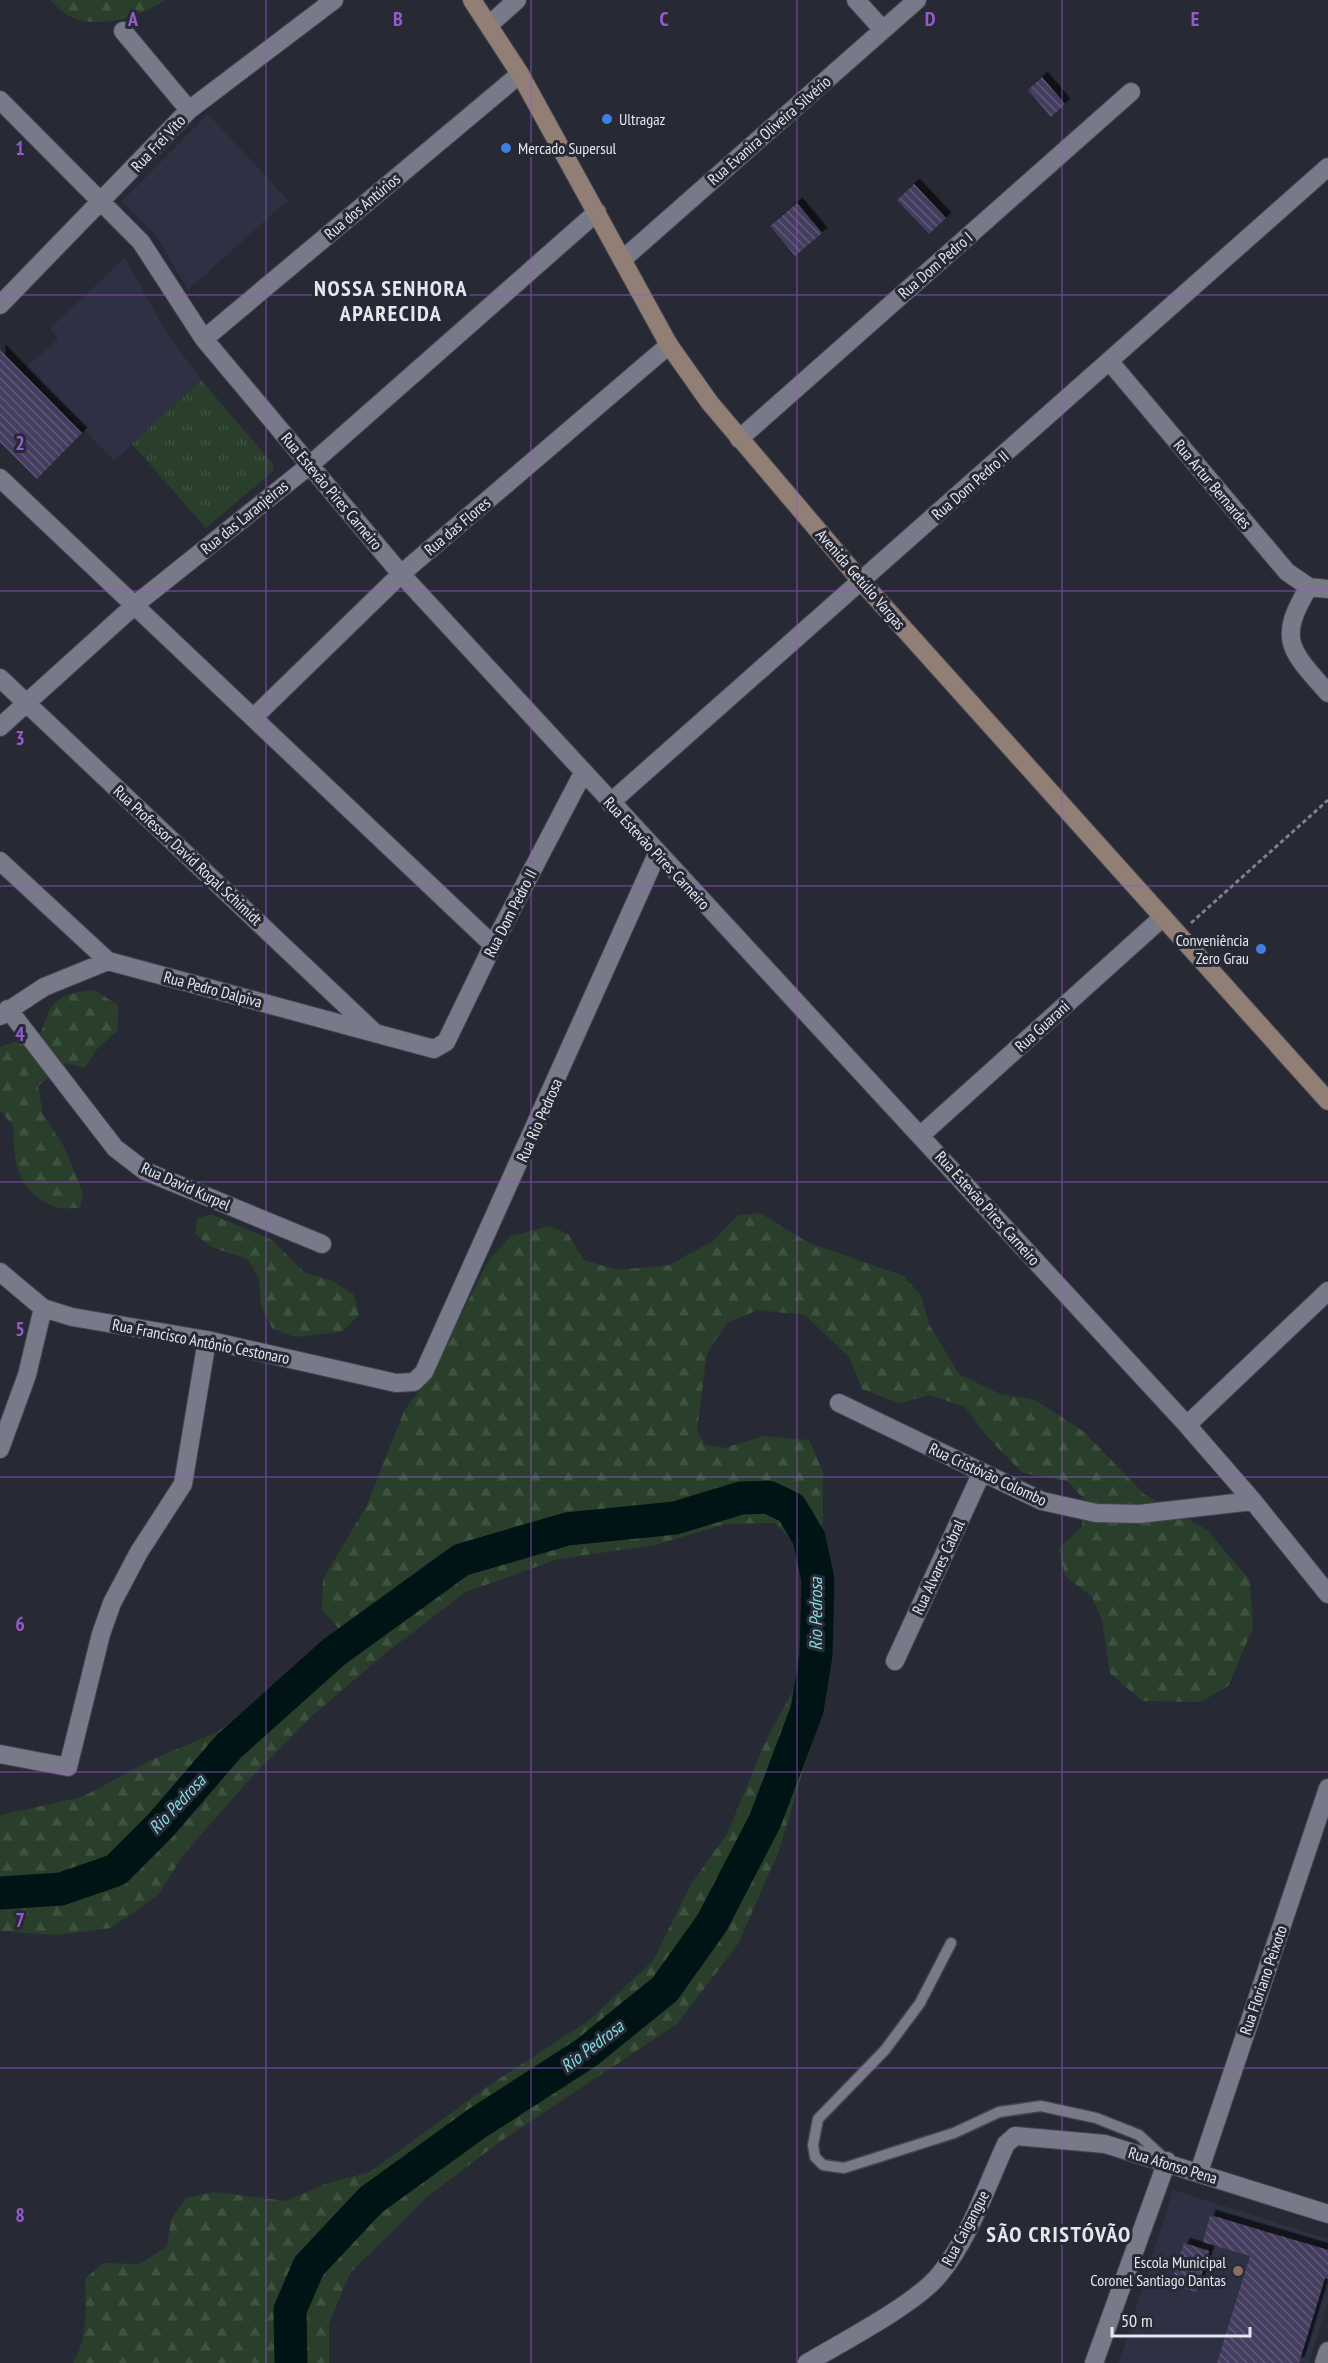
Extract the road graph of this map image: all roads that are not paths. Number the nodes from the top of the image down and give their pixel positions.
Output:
1 (334, 0) edge
2 (472, 0) edge
3 (517, 0) edge
4 (856, 0) edge
5 (917, 0) edge
6 (489, 24) junction
7 (883, 30) junction
8 (123, 31) dead end
9 (520, 74) junction
10 (1131, 92) dead end
11 (1, 104) edge
12 (189, 110) junction
13 (1328, 167) edge
14 (103, 202) junction
15 (597, 212) junction
16 (622, 260) junction
17 (0, 305) edge
18 (204, 339) junction
19 (669, 345) junction
20 (1110, 362) junction
21 (739, 439) junction
22 (310, 465) junction
23 (0, 478) edge
24 (401, 574) junction
25 (861, 580) junction
26 (1309, 587) junction
27 (1328, 588) edge
28 (135, 604) junction
29 (0, 678) edge
30 (1328, 693) edge
31 (27, 703) junction
32 (254, 717) junction
33 (0, 727) edge
34 (583, 773) junction
35 (610, 803) junction
36 (657, 854) junction
37 (0, 861) edge
38 (1163, 917) junction
39 (493, 945) junction
40 (108, 961) junction
41 (4, 1012) edge
42 (375, 1033) junction
43 (435, 1049) joint
44 (1328, 1101) edge
45 (921, 1135) junction
46 (322, 1244) dead end
47 (0, 1272) edge
48 (1328, 1292) edge
49 (43, 1308) junction
50 (207, 1340) junction
51 (414, 1382) joint
52 (839, 1403) dead end
53 (1187, 1425) junction
54 (0, 1449) edge
55 (982, 1472) junction
56 (1253, 1501) junction
57 (1328, 1594) edge
58 (895, 1661) dead end
59 (0, 1755) edge
60 (1326, 1797) edge
61 (951, 1943) dead end
62 (1015, 2136) joint
63 (1167, 2162) junction
64 (1199, 2172) junction
65 (1328, 2214) edge
66 (1328, 2351) edge
67 (807, 2363) edge
68 (1094, 2363) edge
69 (1324, 2363) edge

1 - 12 street, Rua Frei Vito
2 - 6 street, Avenida Getúlio Vargas
3 - 6 street
4 - 7 street
5 - 7 street, Rua Evanira Oliveira Silvério
6 - 9 street, Avenida Getúlio Vargas
7 - 16 street, Rua Evanira Oliveira Silvério
8 - 12 street
9 - 15 street, Avenida Getúlio Vargas
9 - 18 street, Rua dos Antúrios
10 - 21 street, Rua Dom Pedro I
11 - 14 street, Rua Estevão Pires Carneiro
12 - 14 street, Rua Frei Vito
13 - 20 street, Rua Dom Pedro II
14 - 17 street, Rua Frei Vito
14 - 18 street, Rua Estevão Pires Carneiro
15 - 16 street, Avenida Getúlio Vargas
15 - 22 street, Rua das Laranjeiras
16 - 19 street, Avenida Getúlio Vargas
18 - 22 street, Rua Estevão Pires Carneiro
19 - 21 street, Avenida Getúlio Vargas
19 - 24 street, Rua das Flores
20 - 25 street, Rua Dom Pedro II
20 - 26 street, Rua Artur Bernardes
21 - 25 street, Avenida Getúlio Vargas
22 - 24 street, Rua Estevão Pires Carneiro
22 - 28 street, Rua das Laranjeiras
23 - 28 street
24 - 32 street, Rua das Flores
24 - 34 street, Rua Estevão Pires Carneiro
25 - 35 street, Rua Dom Pedro II
25 - 38 street, Avenida Getúlio Vargas
26 - 27 street
26 - 30 street
28 - 31 street, Rua das Laranjeiras
28 - 32 street
29 - 31 street, Rua Professor David Rogal Schimidt
31 - 33 street, Rua das Laranjeiras
31 - 42 street, Rua Professor David Rogal Schimidt
32 - 39 street
34 - 35 street, Rua Estevão Pires Carneiro
34 - 39 street, Rua Dom Pedro II
35 - 36 street, Rua Estevão Pires Carneiro
36 - 45 street, Rua Estevão Pires Carneiro
36 - 51 street, Rua Rio Pedrosa
37 - 40 street
38 - 44 street, Avenida Getúlio Vargas
38 - 45 street, Rua Guarani
39 - 43 street, Rua Dom Pedro II
40 - 41 street
40 - 42 street, Rua Pedro Dalpiva
41 - 46 street, Rua David Kurpel
42 - 43 street, Rua Pedro Dalpiva
45 - 53 street, Rua Estevão Pires Carneiro
47 - 49 street, Rua Francisco Antônio Cestonaro
48 - 53 street
49 - 50 street, Rua Francisco Antônio Cestonaro
49 - 54 street
50 - 51 street, Rua Francisco Antônio Cestonaro
50 - 59 street
52 - 55 street, Rua Cristóvão Colombo
53 - 56 street, Rua Estevão Pires Carneiro
55 - 56 street, Rua Cristóvão Colombo
55 - 58 street, Rua Alvares Cabral
56 - 57 street, Rua Estevão Pires Carneiro
60 - 64 street, Rua Floriano Peixoto
61 - 63 lane
62 - 63 street, Rua Afonso Pena
62 - 67 street, Rua Caigangue
63 - 64 street, Rua Afonso Pena
63 - 68 street
64 - 65 street, Rua Afonso Pena
66 - 69 street

